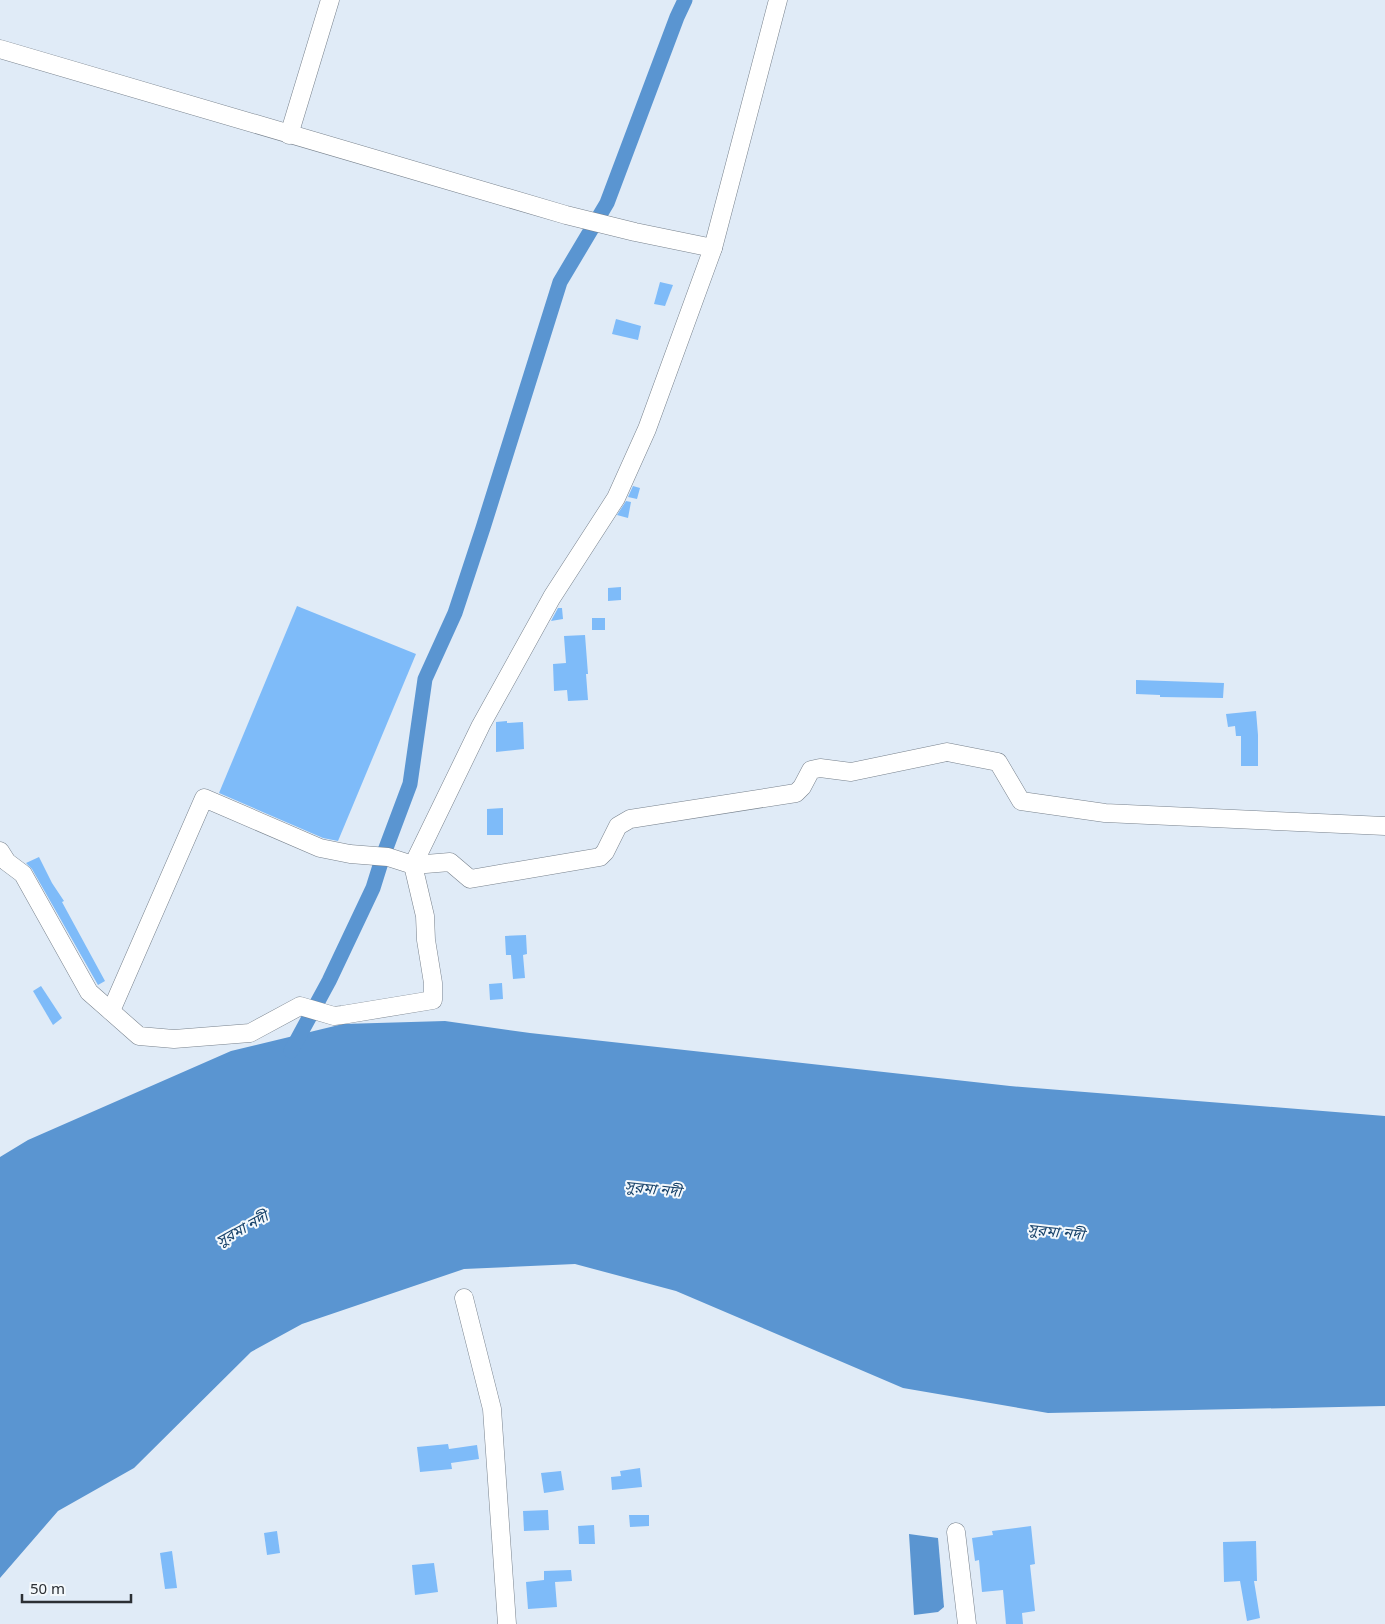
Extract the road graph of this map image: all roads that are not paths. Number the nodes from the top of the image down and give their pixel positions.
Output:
1 (330, 0) edge
2 (778, 0) edge
3 (0, 49) edge
4 (289, 135) junction
5 (713, 248) junction
6 (1385, 826) edge
7 (0, 851) edge
8 (413, 865) junction
9 (111, 1011) junction
10 (464, 1298) dead end
11 (956, 1532) dead end
12 (507, 1624) edge
13 (967, 1624) edge

1 - 4 street
2 - 5 street
3 - 4 street
4 - 5 street
5 - 8 street
6 - 8 street
7 - 9 street
8 - 9 street
8 - 9 street
10 - 12 street
11 - 13 street

